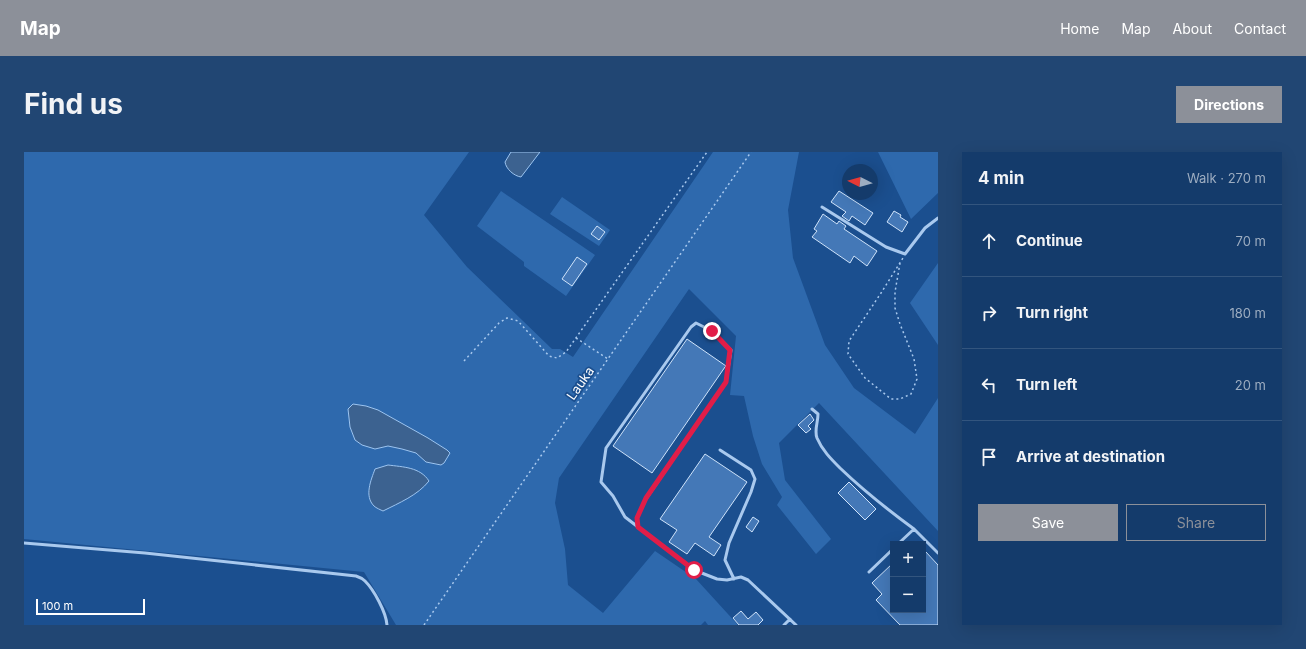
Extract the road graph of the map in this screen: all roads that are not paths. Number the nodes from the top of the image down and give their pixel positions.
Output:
1 (822, 207) dead end
2 (938, 218) edge
3 (812, 409) dead end
4 (720, 450) dead end
5 (638, 527) junction
6 (914, 529) junction
7 (901, 541) edge
8 (24, 543) edge
9 (890, 552) edge
10 (938, 553) edge
11 (869, 572) dead end
12 (734, 579) junction
13 (790, 619) junction
14 (388, 625) edge
15 (784, 625) edge
16 (796, 625) edge

1 - 2 lane
3 - 6 lane
4 - 12 lane
5 - 5 lane
5 - 12 lane
6 - 7 lane
6 - 10 lane
8 - 14 lane
9 - 11 lane
12 - 13 lane
13 - 15 lane
13 - 16 lane

